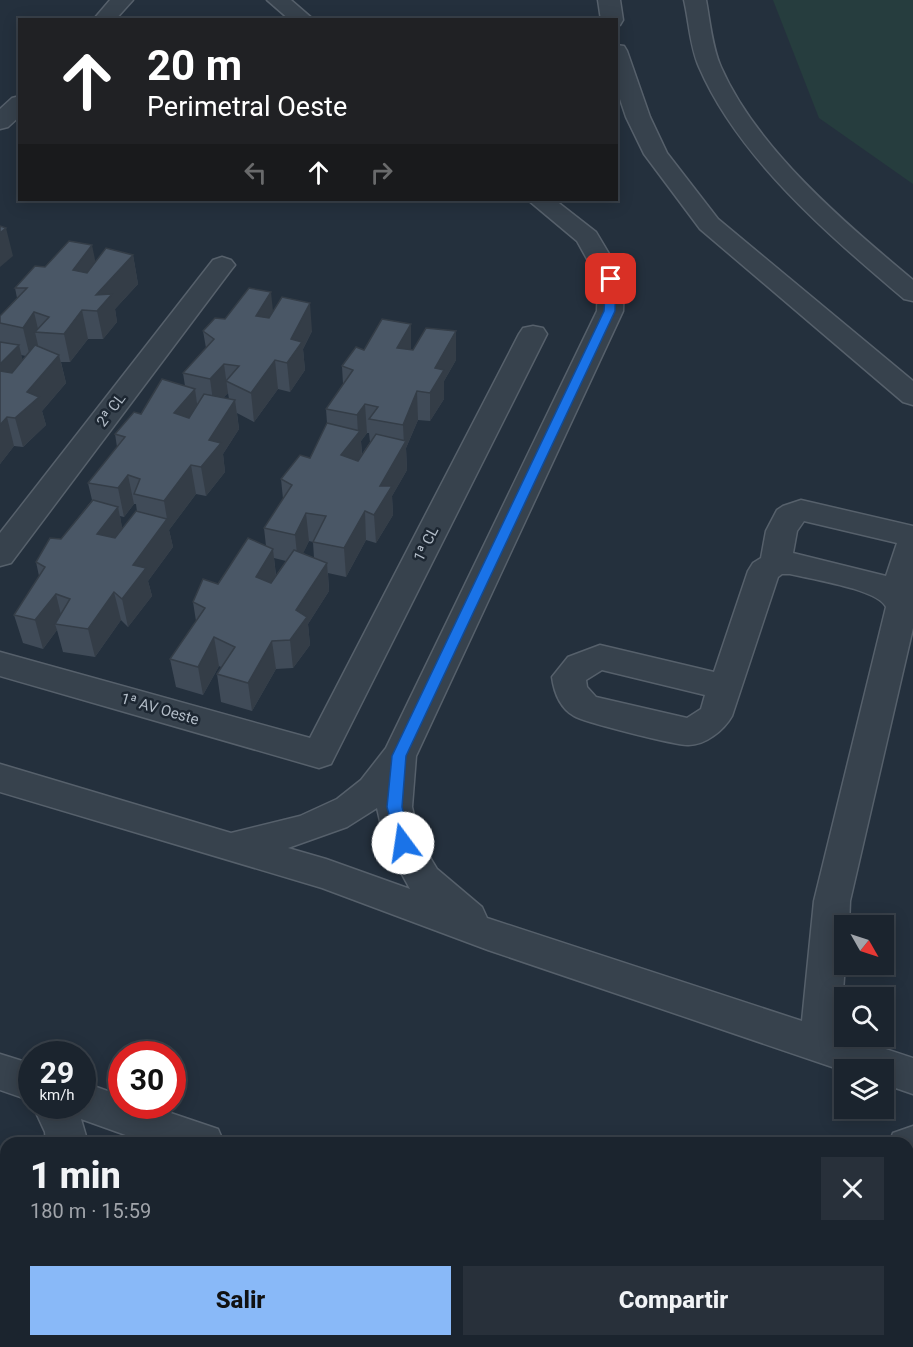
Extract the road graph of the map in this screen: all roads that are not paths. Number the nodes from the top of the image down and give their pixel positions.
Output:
1 (122, 0) edge
2 (278, 0) edge
3 (609, 0) edge
4 (695, 0) edge
5 (105, 18) edge
6 (301, 18) edge
7 (612, 18) edge
8 (618, 57) edge
9 (18, 105) edge
10 (0, 122) edge
11 (541, 201) edge
12 (222, 265) dead end
13 (913, 293) edge
14 (533, 334) dead end
15 (913, 396) edge
16 (0, 555) edge
17 (776, 563) junction
18 (896, 594) junction
19 (0, 664) edge
20 (725, 687) dead end
21 (319, 754) joint
22 (399, 756) junction
23 (0, 778) edge
24 (228, 847) junction
25 (488, 934) junction
26 (819, 1045) junction
27 (0, 1072) edge
28 (913, 1076) edge
29 (18, 1078) edge
30 (96, 1106) edge
31 (60, 1119) edge
32 (66, 1137) edge
33 (186, 1137) edge

1 - 5 street
2 - 6 street
3 - 7 street
4 - 13 street
8 - 15 street
9 - 10 street
11 - 22 street
12 - 16 street, 2ª CL
14 - 21 street, 1ª CL
17 - 18 street
17 - 18 street
17 - 20 street
18 - 26 street
19 - 21 street, 1ª AV Oeste
22 - 24 street
22 - 25 street
23 - 24 street
24 - 25 street
25 - 26 street
26 - 28 street
27 - 29 street
30 - 33 street
31 - 32 street

